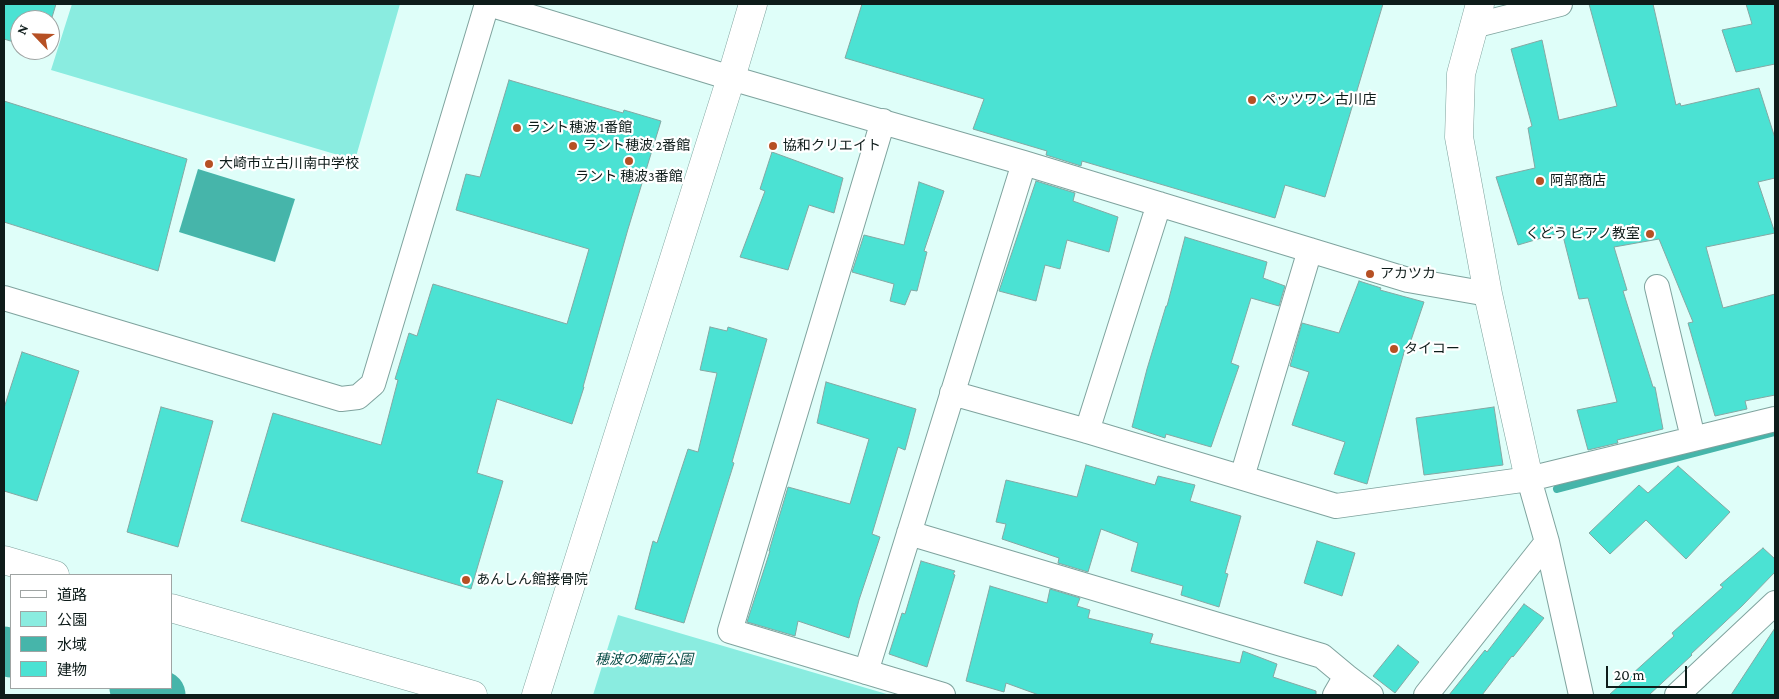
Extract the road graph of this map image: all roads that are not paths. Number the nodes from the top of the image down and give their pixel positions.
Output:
1 (488, 4) edge
2 (753, 4) edge
3 (1560, 4) edge
4 (1477, 15) edge
5 (731, 78) junction
6 (883, 121) junction
7 (1024, 163) junction
8 (1160, 204) junction
9 (1310, 250) junction
10 (1657, 287) dead end
11 (1488, 294) junction
12 (4, 298) edge
13 (952, 393) junction
14 (1775, 418) edge
15 (1087, 431) junction
16 (1693, 438) junction
17 (1242, 478) junction
18 (1529, 479) junction
19 (909, 533) junction
20 (1547, 542) junction
21 (4, 560) edge
22 (53, 574) edge
23 (1775, 603) edge
24 (172, 608) edge
25 (866, 672) junction
26 (1341, 686) edge
27 (473, 695) edge
28 (536, 695) edge
29 (943, 695) edge
30 (1371, 695) edge
31 (1426, 695) edge
32 (1582, 695) edge
33 (1677, 695) edge

1 - 5 street
1 - 12 street
2 - 5 street
3 - 4 street
4 - 11 street
5 - 6 street
5 - 28 street
6 - 7 street
6 - 25 street
7 - 8 street
7 - 13 street
8 - 9 street
8 - 15 street
9 - 11 street
9 - 17 street
10 - 16 street
11 - 18 street
13 - 15 street
13 - 19 street
14 - 16 street
15 - 17 street
16 - 18 street
17 - 18 street
18 - 20 street
19 - 25 street
19 - 26 street
20 - 31 street
20 - 32 street
21 - 22 street
23 - 33 street
24 - 27 street
25 - 29 street
26 - 30 street

